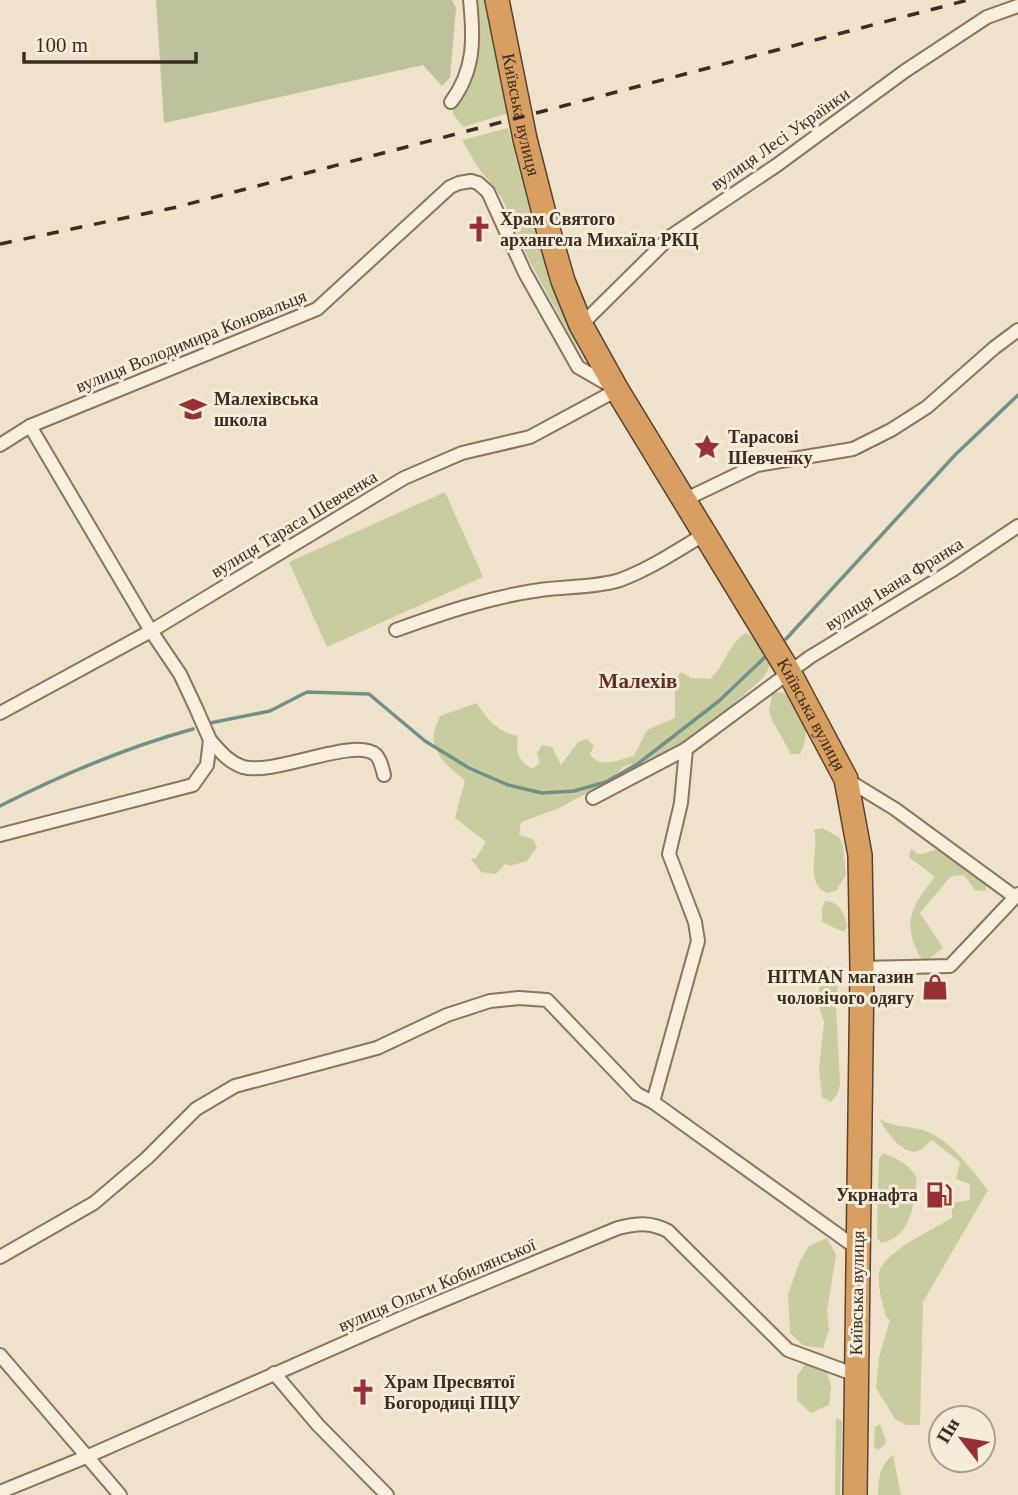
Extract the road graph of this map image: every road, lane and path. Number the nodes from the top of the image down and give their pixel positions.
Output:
1 (470, 0) edge
2 (497, 0) edge
3 (1018, 6) edge
4 (451, 102) dead end
5 (581, 324) junction
6 (1018, 330) edge
7 (617, 390) junction
8 (30, 426) junction
9 (0, 445) edge
10 (684, 500) junction
11 (1018, 526) edge
12 (705, 534) junction
13 (151, 631) junction
14 (396, 631) dead end
15 (789, 672) junction
16 (0, 713) edge
17 (209, 740) junction
18 (686, 749) junction
19 (384, 775) dead end
20 (846, 779) junction
21 (593, 798) dead end
22 (0, 835) edge
23 (1016, 896) edge
24 (862, 968) junction
25 (653, 1102) junction
26 (858, 1249) junction
27 (0, 1256) edge
28 (0, 1355) edge
29 (274, 1373) junction
30 (856, 1375) junction
31 (86, 1457) junction
32 (0, 1492) edge
33 (120, 1495) edge
34 (387, 1495) edge
35 (855, 1495) edge

1 - 4 street
2 - 5 highway, Київська вулиця
3 - 5 street, вулиця Лесі Українки
5 - 7 highway, Київська вулиця
6 - 10 street
7 - 8 street, вулиця Володимира Коновальця
7 - 10 highway, Київська вулиця
7 - 13 street, вулиця Тараса Шевченка
8 - 9 street, вулиця Володимира Коновальця
8 - 13 street
10 - 12 highway, Київська вулиця
11 - 15 street, вулиця Івана Франка
12 - 14 street
12 - 15 highway, Київська вулиця
13 - 16 street, вулиця Тараса Шевченка
13 - 17 street
15 - 18 street, вулиця Івана Франка
15 - 20 highway, Київська вулиця
17 - 19 street
17 - 22 street
18 - 21 street, вулиця Івана Франка
18 - 25 street
20 - 23 street
20 - 24 highway, Київська вулиця
23 - 24 street
24 - 26 highway, Київська вулиця
25 - 26 street
25 - 27 street
26 - 30 highway, Київська вулиця
28 - 31 street
29 - 30 street, вулиця Ольги Кобилянської
29 - 31 street, вулиця Ольги Кобилянської
29 - 34 street
30 - 35 highway, Київська вулиця
31 - 32 street, вулиця Ольги Кобилянської
31 - 33 street

